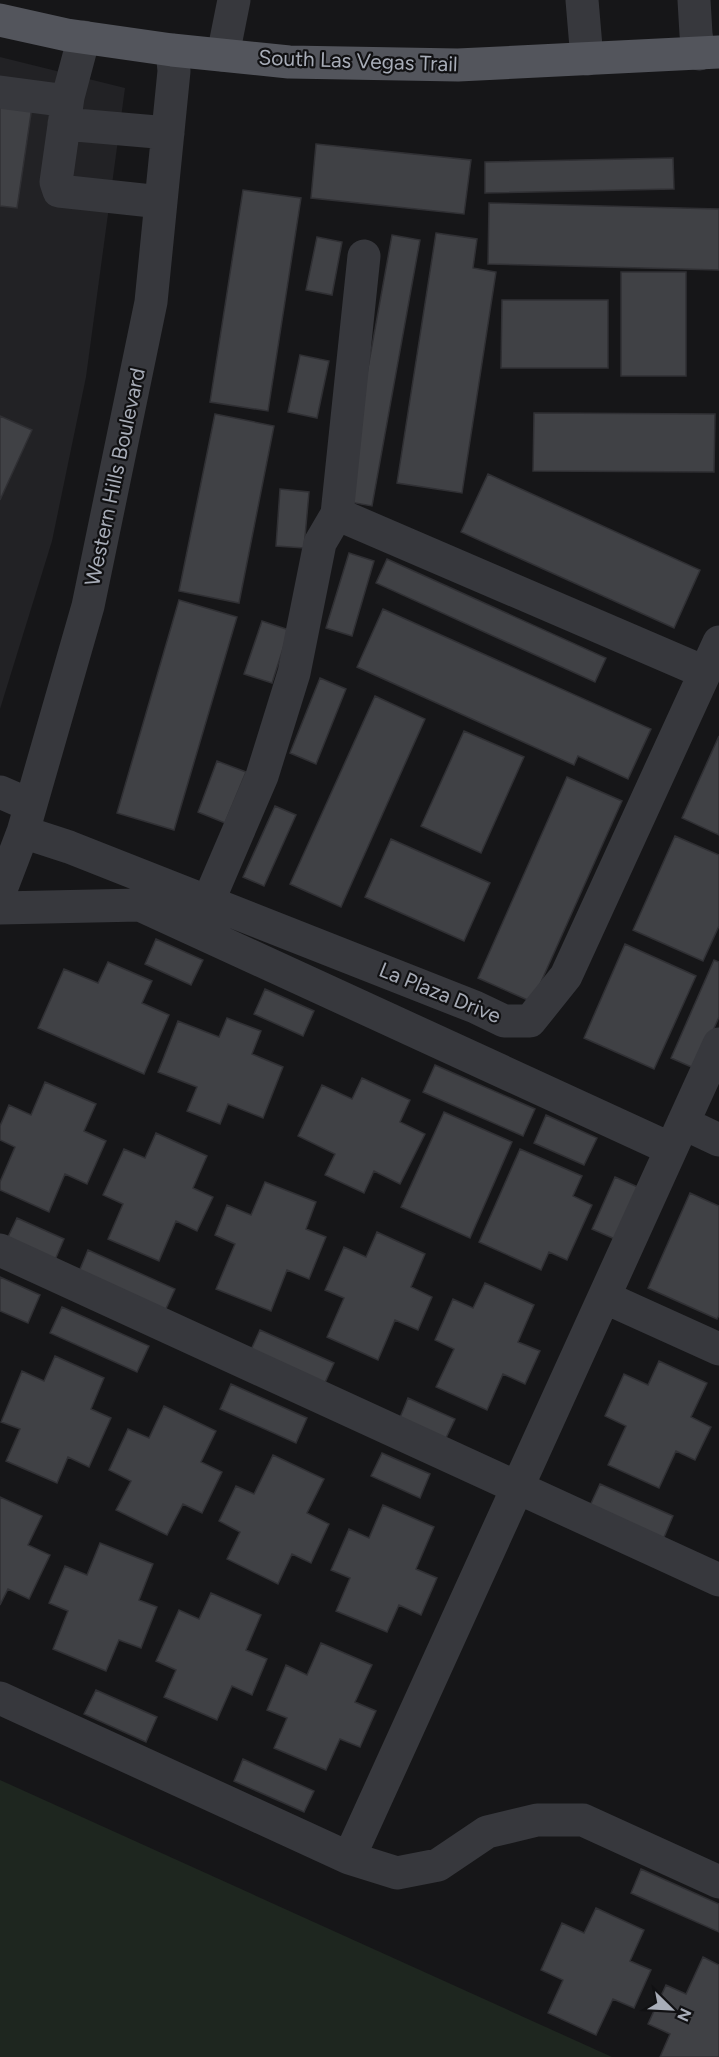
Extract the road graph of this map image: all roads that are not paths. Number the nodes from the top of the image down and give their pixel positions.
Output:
1 (234, 0) edge
2 (582, 0) edge
3 (694, 0) edge
4 (0, 21) edge
5 (84, 37) junction
6 (172, 50) junction
7 (709, 53) edge
8 (223, 55) junction
9 (587, 59) junction
10 (0, 92) edge
11 (66, 110) junction
12 (168, 133) junction
13 (161, 202) junction
14 (364, 256) dead end
15 (337, 514) junction
16 (719, 642) edge
17 (704, 672) junction
18 (0, 792) edge
19 (26, 818) junction
20 (0, 892) edge
21 (208, 902) junction
22 (0, 908) edge
23 (719, 1044) edge
24 (677, 1136) junction
25 (719, 1140) edge
26 (0, 1250) edge
27 (604, 1297) junction
28 (719, 1349) edge
29 (517, 1487) junction
30 (719, 1581) edge
31 (0, 1698) edge
32 (349, 1858) junction
33 (719, 1882) edge

1 - 8 street
2 - 9 street
3 - 7 street
4 - 5 main road, South Las Vegas Trail
5 - 6 main road, South Las Vegas Trail
5 - 11 street
6 - 8 main road, South Las Vegas Trail
6 - 12 street, Western Hills Boulevard
7 - 9 main road, South Las Vegas Trail
8 - 9 main road, South Las Vegas Trail
10 - 11 street
11 - 12 street
11 - 13 street
12 - 13 street, Western Hills Boulevard
13 - 19 street, Western Hills Boulevard
14 - 15 street
15 - 17 street
15 - 21 street
16 - 17 street, La Plaza Drive
17 - 21 street, La Plaza Drive
18 - 19 street, La Plaza Drive
19 - 20 street, Western Hills Boulevard
19 - 21 street, La Plaza Drive
22 - 24 street
23 - 24 street
24 - 25 street
24 - 27 street
26 - 29 street
27 - 28 street
27 - 29 street
29 - 30 street
29 - 32 street
31 - 32 street
32 - 33 street

